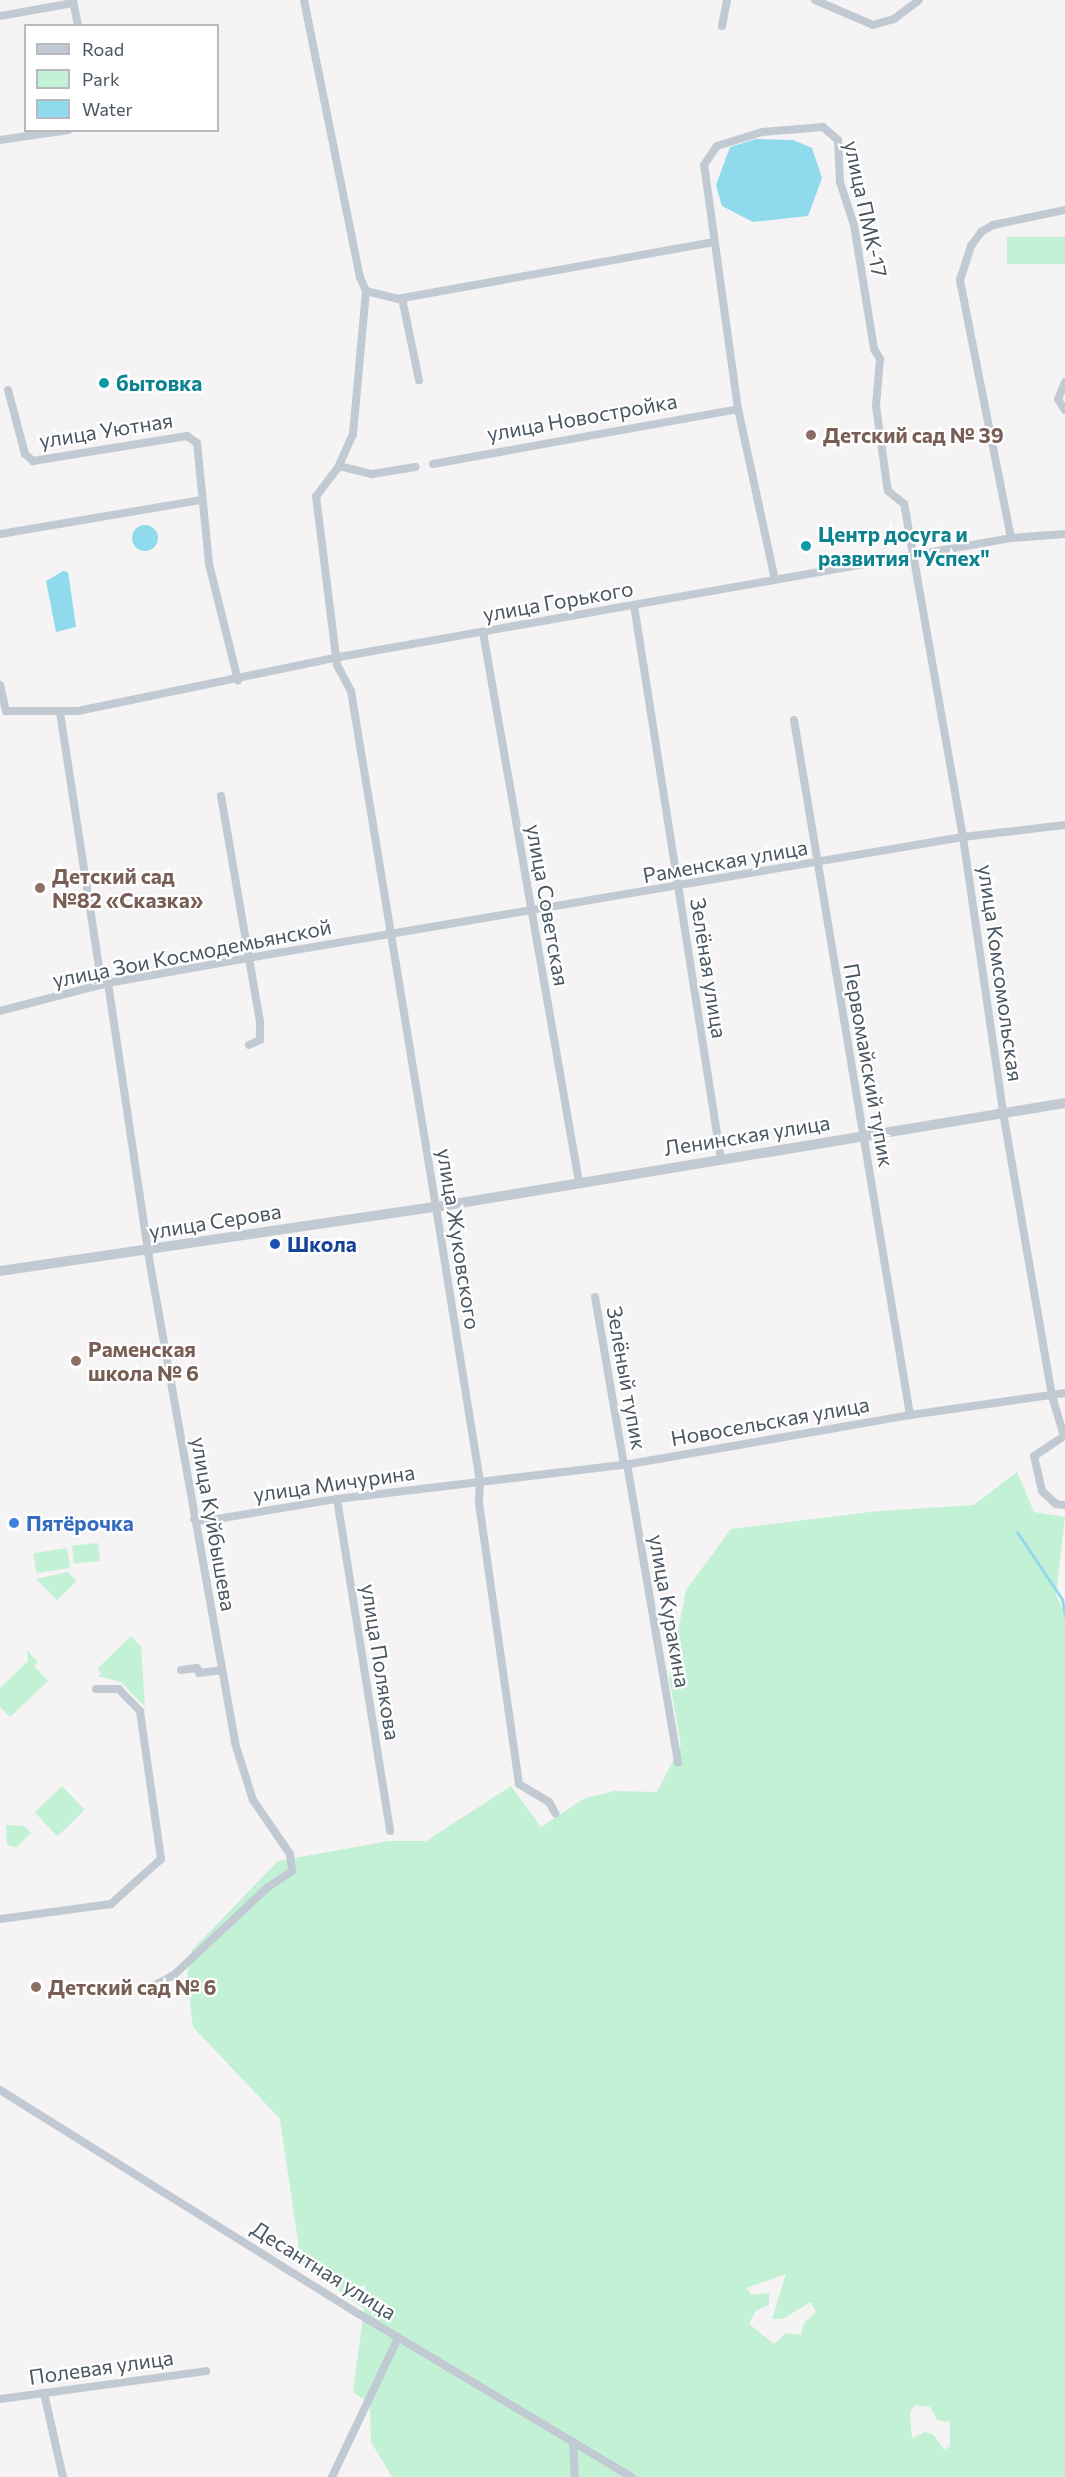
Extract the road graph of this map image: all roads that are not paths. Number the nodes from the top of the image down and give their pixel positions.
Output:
1 (304, 0) edge
2 (728, 0) edge
3 (918, 0) edge
4 (820, 1) edge
5 (73, 2) edge
6 (0, 16) edge
7 (78, 24) edge
8 (722, 26) dead end
9 (54, 132) edge
10 (0, 140) edge
11 (1065, 210) edge
12 (714, 242) junction
13 (366, 291) junction
14 (402, 298) junction
15 (419, 380) dead end
16 (1065, 382) edge
17 (8, 390) dead end
18 (738, 409) junction
19 (1065, 410) edge
20 (433, 464) dead end
21 (339, 466) junction
22 (416, 467) dead end
23 (200, 500) junction
24 (0, 534) edge
25 (1065, 534) edge
26 (1011, 538) junction
27 (913, 555) junction
28 (775, 580) junction
29 (634, 605) junction
30 (483, 632) junction
31 (339, 657) junction
32 (238, 680) junction
33 (0, 685) edge
34 (60, 712) junction
35 (794, 720) dead end
36 (221, 796) dead end
37 (1065, 825) edge
38 (963, 837) junction
39 (817, 863) junction
40 (677, 887) junction
41 (530, 913) junction
42 (391, 935) junction
43 (248, 958) junction
44 (105, 984) junction
45 (0, 1011) edge
46 (249, 1045) dead end
47 (1065, 1103) edge
48 (1004, 1112) junction
49 (862, 1136) junction
50 (722, 1159) junction
51 (579, 1182) junction
52 (436, 1207) junction
53 (148, 1251) junction
54 (0, 1271) edge
55 (595, 1297) dead end
56 (1065, 1393) edge
57 (1052, 1396) junction
58 (910, 1415) junction
59 (625, 1464) junction
60 (480, 1482) junction
61 (337, 1499) junction
62 (1065, 1505) edge
63 (194, 1519) junction
64 (181, 1670) dead end
65 (222, 1670) junction
66 (96, 1689) dead end
67 (678, 1763) dead end
68 (555, 1813) dead end
69 (390, 1831) dead end
70 (0, 1918) edge
71 (146, 1990) dead end
72 (0, 2090) edge
73 (398, 2338) junction
74 (206, 2371) dead end
75 (44, 2393) junction
76 (0, 2399) edge
77 (573, 2442) junction
78 (63, 2477) edge
79 (332, 2477) edge
80 (576, 2477) edge
81 (631, 2477) edge

1 - 13 street
2 - 8 street
3 - 4 street
5 - 6 street
5 - 7 street
9 - 10 street
11 - 26 street
12 - 14 street
12 - 18 street, улица ПМК-17
12 - 27 street, улица ПМК-17
13 - 14 street
13 - 21 street, улица Жуковского
14 - 15 street
16 - 19 street
17 - 23 street, улица Уютная
18 - 20 street, улица Новостройка
18 - 28 street, улица ПМК-17
21 - 22 street
21 - 31 street, улица Жуковского
23 - 24 street
23 - 32 street, улица Уютная
25 - 26 street, улица Горького
26 - 27 street, улица Горького
27 - 28 street, улица Горького
27 - 38 street, улица Комсомольская
28 - 29 street, улица Горького
29 - 30 street, улица Горького
29 - 40 street, Зелёная улица
30 - 31 street, улица Горького
30 - 41 street, улица Советская
31 - 32 street, улица Горького
31 - 42 street, улица Жуковского
32 - 34 street, улица Горького
33 - 34 street, улица Горького
34 - 44 street
35 - 39 street, Первомайский тупик
36 - 43 street
37 - 38 street, Раменская улица
38 - 39 street, Раменская улица
38 - 48 street, улица Комсомольская
39 - 40 street, Раменская улица
39 - 49 street, Первомайский тупик
40 - 41 street, Раменская улица
40 - 50 street, Зелёная улица
41 - 42 street, Раменская улица
41 - 51 street, улица Советская
42 - 43 street, улица Зои Космодемьянской
42 - 52 street, улица Жуковского
43 - 44 street, улица Зои Космодемьянской
43 - 46 street
44 - 45 street, улица Зои Космодемьянской
44 - 53 street, улица Куйбышева
47 - 48 street, Ленинская улица
48 - 49 street, Ленинская улица
48 - 57 street, улица Комсомольская
49 - 50 street, Ленинская улица
49 - 58 street, Первомайский тупик
50 - 51 street, Ленинская улица
51 - 52 street, Ленинская улица
52 - 53 street, улица Серова
52 - 60 street, улица Жуковского
53 - 54 street, улица Серова
53 - 63 street, улица Куйбышева
55 - 59 street, Зелёный тупик
56 - 57 street, Новосельская улица
57 - 58 street, Новосельская улица
57 - 62 street, улица Комсомольская
58 - 59 street, Новосельская улица
59 - 60 street, Новосельская улица
59 - 67 street, улица Куракина
60 - 61 street, улица Мичурина
60 - 68 street, улица Жуковского
61 - 63 street, улица Мичурина
61 - 69 street, улица Полякова
63 - 65 street, улица Куйбышева
64 - 65 street
65 - 71 street, улица Куйбышева
66 - 70 street
72 - 73 street, Десантная улица
73 - 77 street, Десантная улица
73 - 79 street
74 - 75 street, Полевая улица
75 - 76 street, Полевая улица
75 - 78 street
77 - 80 street
77 - 81 street, Десантная улица

